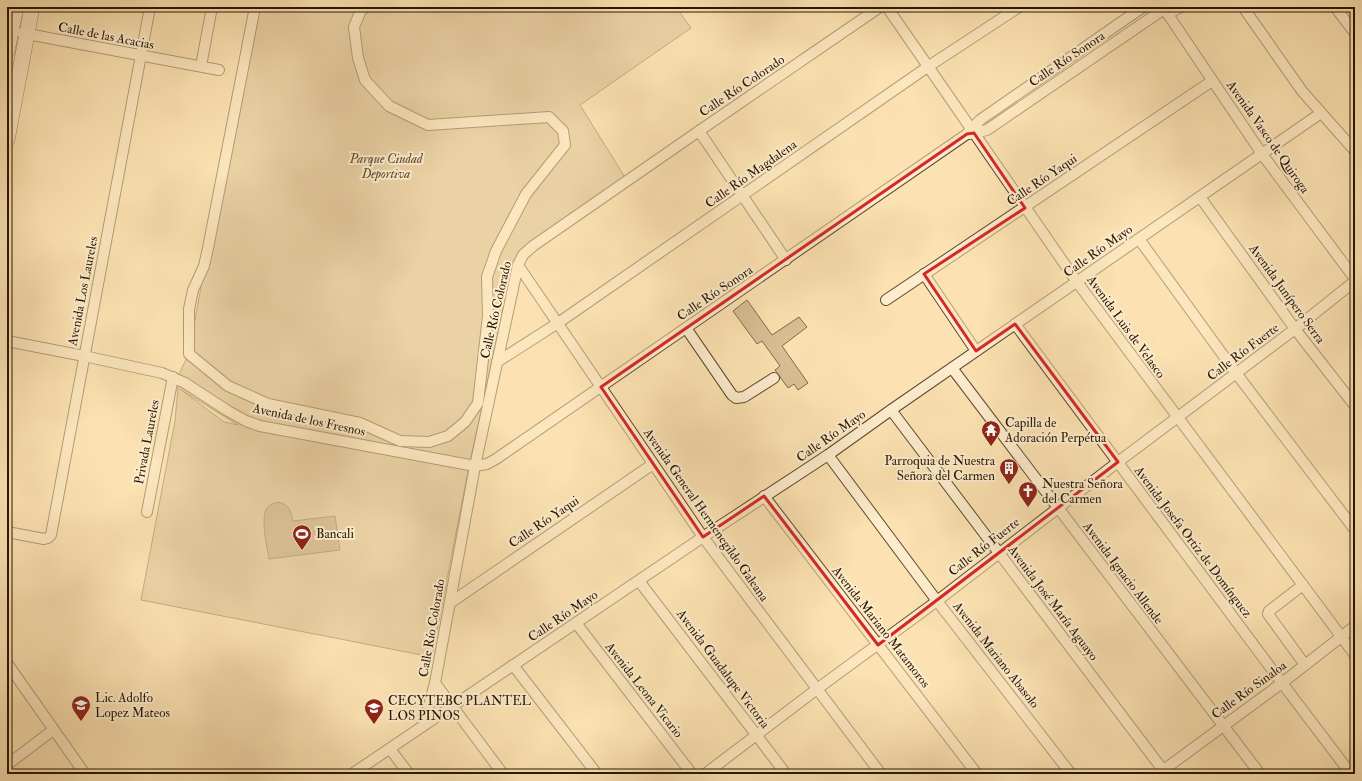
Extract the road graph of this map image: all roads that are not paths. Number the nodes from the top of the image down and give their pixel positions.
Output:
1 (16, 7) edge
2 (32, 7) edge
3 (150, 7) edge
4 (212, 7) edge
5 (254, 7) edge
6 (366, 7) edge
7 (880, 7) edge
8 (887, 7) edge
9 (1019, 7) edge
10 (1143, 7) edge
11 (1181, 7) edge
12 (1242, 7) edge
13 (1335, 7) edge
14 (1163, 8) edge
15 (9, 32) edge
16 (1355, 33) edge
17 (27, 34) junction
18 (7, 51) edge
19 (141, 55) junction
20 (201, 66) junction
21 (929, 66) junction
22 (220, 70) dead end
23 (1212, 81) junction
24 (1321, 113) junction
25 (699, 131) junction
26 (971, 132) junction
27 (7, 140) edge
28 (1355, 151) edge
29 (1262, 154) junction
30 (743, 196) junction
31 (1200, 197) junction
32 (1025, 208) junction
33 (1139, 239) junction
34 (786, 260) junction
35 (518, 265) junction
36 (924, 274) junction
37 (1355, 280) edge
38 (1077, 282) junction
39 (886, 300) dead end
40 (558, 323) junction
41 (1015, 324) junction
42 (686, 328) junction
43 (1295, 329) junction
44 (7, 341) edge
45 (976, 351) junction
46 (84, 356) junction
47 (498, 362) junction
48 (952, 368) junction
49 (1236, 373) junction
50 (173, 377) junction
51 (774, 378) dead end
52 (601, 387) junction
53 (1355, 406) edge
54 (891, 410) junction
55 (1177, 418) junction
56 (828, 455) junction
57 (1118, 462) junction
58 (654, 464) junction
59 (475, 466) junction
60 (764, 496) junction
61 (1058, 508) junction
62 (147, 512) dead end
63 (1355, 530) edge
64 (7, 532) edge
65 (703, 537) junction
66 (998, 553) junction
67 (639, 581) junction
68 (1303, 585) junction
69 (937, 600) junction
70 (450, 603) junction
71 (576, 623) junction
72 (1355, 626) edge
73 (1341, 637) junction
74 (878, 645) junction
75 (1355, 654) edge
76 (7, 663) edge
77 (1305, 665) junction
78 (513, 666) junction
79 (435, 683) junction
80 (1282, 683) junction
81 (817, 689) junction
82 (452, 707) junction
83 (423, 726) junction
84 (1223, 726) junction
85 (53, 730) junction
86 (756, 735) junction
87 (390, 749) junction
88 (7, 765) edge
89 (1162, 773) edge
90 (85, 774) edge
91 (352, 774) edge
92 (409, 774) edge
93 (503, 774) edge
94 (597, 774) edge
95 (692, 774) edge
96 (705, 774) edge
97 (786, 774) edge
98 (881, 774) edge
99 (977, 774) edge
100 (1071, 774) edge
101 (1260, 774) edge
102 (1352, 774) edge

1 - 15 street
2 - 17 street
3 - 19 street, Avenida Los Laureles
4 - 20 street
5 - 6 street
7 - 25 street, Calle Río Colorado
8 - 21 street, Avenida Luis de Velasco
9 - 21 street, Calle Río Magdalena
10 - 26 street, Calle Río Sonora
11 - 14 street, Calle Río Sonora
12 - 24 street
13 - 16 street
14 - 23 street, Avenida Vasco de Quiroga
14 - 26 street, Calle Río Sonora
15 - 17 street, Calle de las Acacias
15 - 18 street
17 - 19 street, Calle de las Acacias
17 - 27 street
19 - 20 street, Calle de las Acacias
19 - 46 street, Avenida Los Laureles
20 - 22 street, Calle de las Acacias
21 - 26 street, Avenida Luis de Velasco
21 - 30 street, Calle Río Magdalena
23 - 29 street, Avenida Vasco de Quiroga
23 - 32 street, Calle Río Yaqui
24 - 28 street
24 - 29 street, Calle Río Mayo
25 - 30 street
25 - 35 street, Calle Río Colorado
26 - 32 street, Avenida Luis de Velasco
26 - 34 street, Calle Río Sonora
29 - 31 street, Calle Río Mayo
29 - 37 street, Avenida Vasco de Quiroga
30 - 34 street
30 - 40 street, Calle Río Magdalena
31 - 33 street, Calle Río Mayo
31 - 43 street, Avenida Junípero Serra
32 - 36 street, Calle Río Yaqui
32 - 38 street, Avenida Luis de Velasco
33 - 38 street, Calle Río Mayo
33 - 49 street
34 - 42 street, Calle Río Sonora
35 - 40 street, Avenida General Hermenegildo Galeana
35 - 47 street, Calle Río Colorado
36 - 39 street, Calle Río Yaqui
36 - 45 street
37 - 43 street, Calle Río Fuerte
38 - 41 street, Calle Río Mayo
38 - 55 street, Avenida Luis de Velasco
40 - 47 street, Calle Río Magdalena
40 - 52 street, Avenida General Hermenegildo Galeana
41 - 45 street, Calle Río Mayo
41 - 57 street, Avenida Josefa Ortiz de Domínguez
42 - 51 street
42 - 52 street, Calle Río Sonora
43 - 49 street, Calle Río Fuerte
43 - 53 street, Avenida Junípero Serra
44 - 46 street, Avenida de los Fresnos
45 - 48 street, Calle Río Mayo
46 - 50 street, Avenida de los Fresnos
46 - 64 street, Avenida Los Laureles
47 - 59 street, Calle Río Colorado
48 - 54 street, Calle Río Mayo
48 - 61 street, Avenida Ignacio Allende
49 - 55 street, Calle Río Fuerte
49 - 63 street
50 - 59 street, Avenida de los Fresnos
50 - 62 street, Privada Laureles
52 - 58 street, Avenida General Hermenegildo Galeana
52 - 59 street, Calle Río Sonora
54 - 56 street, Calle Río Mayo
54 - 66 street, Avenida José María Aguayo
55 - 57 street, Calle Río Fuerte
55 - 68 street, Avenida Luis de Velasco
56 - 60 street, Calle Río Mayo
56 - 69 street, Avenida Mariano Abasolo
57 - 61 street, Calle Río Fuerte
57 - 80 street, Avenida Josefa Ortiz de Domínguez
58 - 65 street, Avenida General Hermenegildo Galeana
58 - 70 street, Calle Río Yaqui
59 - 70 street, Calle Río Colorado
60 - 65 street, Calle Río Mayo
60 - 74 street, Avenida Mariano Matamoros
61 - 66 street, Calle Río Fuerte
61 - 84 street, Avenida Ignacio Allende
65 - 67 street, Calle Río Mayo
65 - 81 street, Avenida General Hermenegildo Galeana
66 - 69 street, Calle Río Fuerte
66 - 89 street, Avenida José María Aguayo
67 - 71 street, Calle Río Mayo
67 - 86 street, Avenida Guadalupe Victoria
68 - 73 street, Avenida Luis de Velasco
68 - 77 street
69 - 74 street, Calle Río Fuerte
69 - 100 street, Avenida Mariano Abasolo
70 - 79 street, Calle Río Colorado
71 - 78 street, Calle Río Mayo
71 - 95 street, Avenida Leona Vicario
72 - 73 street, Calle Río Sinaloa
73 - 75 street, Avenida Luis de Velasco
73 - 77 street, Calle Río Sinaloa
74 - 81 street, Calle Río Fuerte
74 - 99 street, Avenida Mariano Matamoros
76 - 85 street
77 - 80 street, Calle Río Sinaloa
78 - 82 street, Calle Río Mayo
78 - 94 street
79 - 82 street
79 - 83 street, Calle Río Colorado
80 - 84 street, Calle Río Sinaloa
80 - 102 street, Avenida Josefa Ortiz de Domínguez
81 - 86 street, Calle Río Fuerte
81 - 98 street, Avenida General Hermenegildo Galeana
82 - 83 street, Calle Río Mayo
82 - 93 street
83 - 87 street, Calle Río Mayo
84 - 89 street, Calle Río Sinaloa
84 - 101 street, Avenida Ignacio Allende
85 - 88 street
85 - 90 street
86 - 96 street, Calle Río Fuerte
86 - 97 street, Avenida Guadalupe Victoria
87 - 91 street, Calle Río Mayo
87 - 92 street

